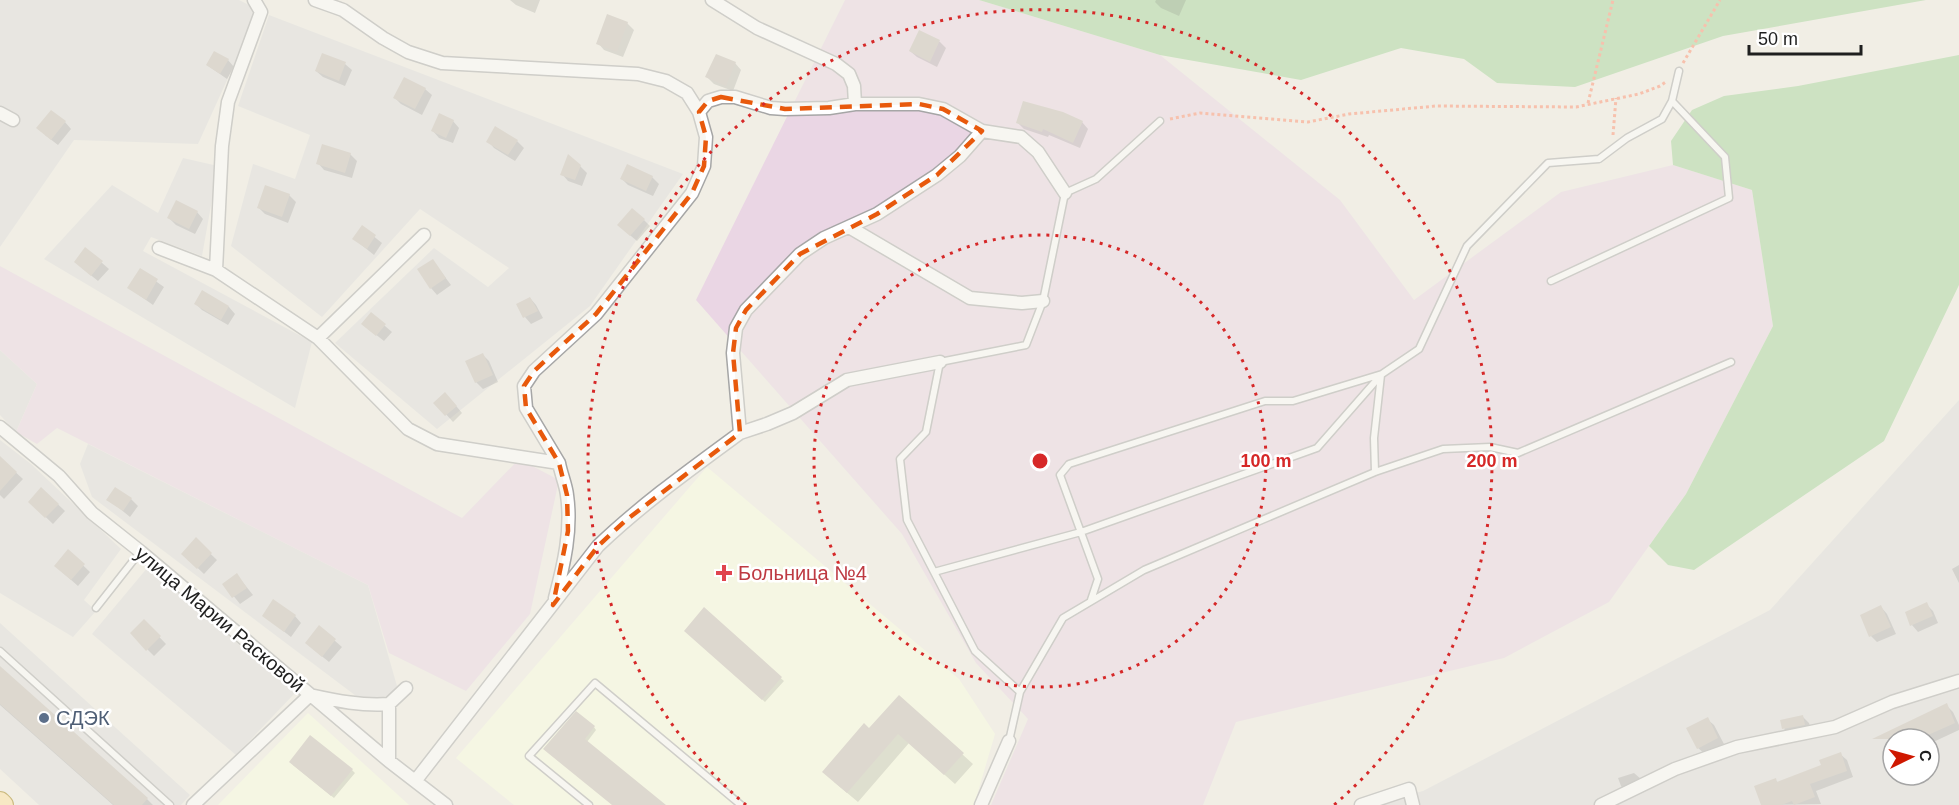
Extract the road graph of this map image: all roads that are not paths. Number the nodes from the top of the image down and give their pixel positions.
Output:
1 (254, 0) edge
2 (315, 0) edge
3 (711, 0) edge
4 (1679, 71) road end
5 (1672, 101) junction
6 (855, 104) junction
7 (699, 112) junction
8 (0, 113) edge
9 (13, 120) dead end
10 (1160, 121) road end
11 (982, 131) junction
12 (1065, 193) junction
13 (849, 227) junction
14 (424, 235) dead end
15 (159, 248) dead end
16 (216, 270) junction
17 (1551, 281) dead end
18 (1043, 301) junction
19 (318, 338) junction
20 (940, 362) junction
21 (1731, 362) dead end
22 (1382, 374) junction
23 (0, 427) edge
24 (740, 433) junction
25 (559, 463) junction
26 (1375, 472) junction
27 (1081, 532) junction
28 (141, 552) junction
29 (934, 573) junction
30 (1091, 600) junction
31 (553, 604) junction
32 (96, 608) dead end
33 (0, 651) edge
34 (1959, 681) edge
35 (406, 688) dead end
36 (1020, 692) junction
37 (310, 695) junction
38 (389, 704) junction
39 (1009, 741) joint
40 (389, 761) junction
41 (416, 780) junction
42 (170, 805) edge
43 (193, 805) edge
44 (446, 805) edge
45 (589, 805) edge
46 (741, 805) edge
47 (981, 805) edge
48 (1361, 805) edge
49 (1413, 805) edge
50 (1601, 805) edge

1 - 16 street
2 - 7 street
3 - 6 street
4 - 5 lane
5 - 17 lane
5 - 22 lane
6 - 7 street
6 - 11 street
7 - 25 street
8 - 9 street
10 - 12 lane
11 - 12 street
11 - 13 street
12 - 18 lane
13 - 18 street
13 - 24 street
14 - 19 street
15 - 16 street
16 - 19 street
18 - 20 lane
19 - 25 street
20 - 24 street
20 - 29 lane
21 - 26 lane
22 - 26 lane
22 - 27 lane
22 - 27 lane
23 - 28 street, улица Марии Расковой
24 - 31 street
25 - 31 street
26 - 30 lane
27 - 29 lane
27 - 30 lane
28 - 32 lane
28 - 37 street, улица Марии Расковой
29 - 36 lane
30 - 36 lane
31 - 41 street
33 - 42 lane
34 - 50 street
35 - 38 street
36 - 39 lane
37 - 38 street
37 - 40 street, улица Марии Расковой
37 - 43 street
38 - 40 street
39 - 47 street
40 - 41 street, улица Марии Расковой
41 - 44 street, улица Марии Расковой
45 - 46 lane
48 - 49 street

